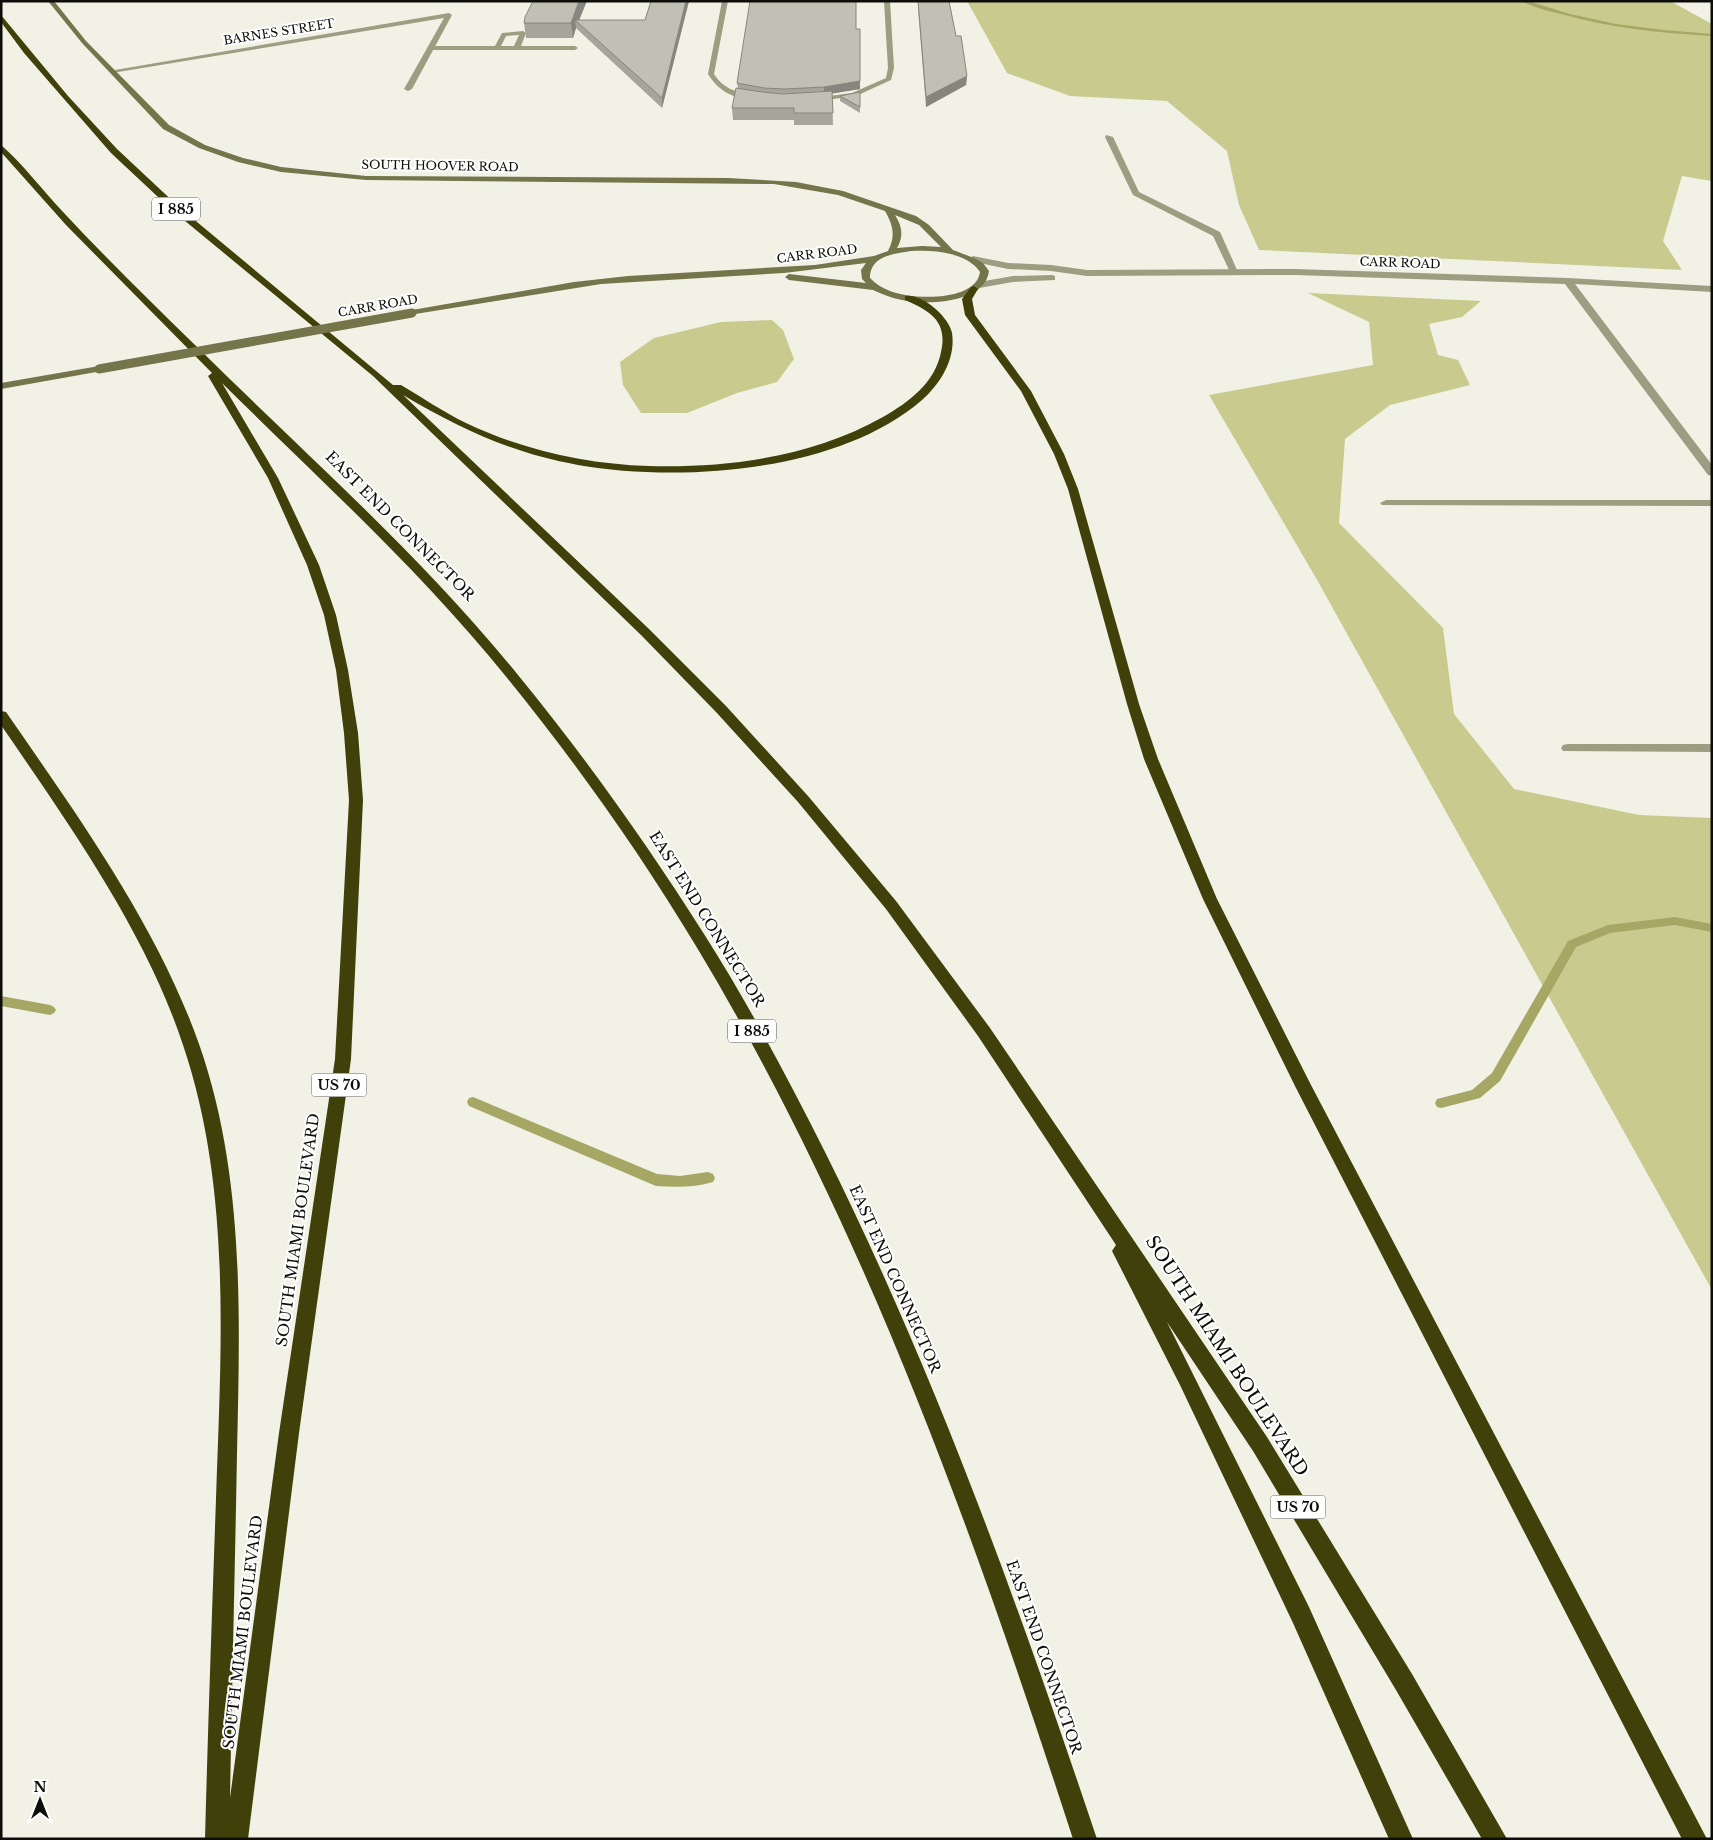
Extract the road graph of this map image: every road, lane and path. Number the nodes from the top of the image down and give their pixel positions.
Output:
1 (51, 1) edge
2 (725, 1) edge
3 (887, 1) edge
4 (1, 17) edge
5 (430, 48) junction
6 (497, 48) junction
7 (517, 48) junction
8 (575, 48) dead end
9 (112, 71) junction
10 (408, 89) dead end
11 (762, 98) edge
12 (808, 101) edge
13 (1109, 138) dead end
14 (1, 147) edge
15 (888, 210) junction
16 (949, 251) junction
17 (891, 252) junction
18 (876, 258) junction
19 (972, 260) junction
20 (1234, 272) junction
21 (760, 273) junction
22 (1087, 273) junction
23 (1568, 281) junction
24 (874, 287) junction
25 (976, 287) junction
26 (1712, 289) edge
27 (908, 298) junction
28 (202, 358) junction
29 (376, 374) junction
30 (2, 386) edge
31 (1712, 474) edge
32 (1386, 503) dead end
33 (1712, 503) edge
34 (1, 714) edge
35 (1568, 748) dead end
36 (1712, 748) edge
37 (1086, 1185) junction
38 (217, 1839) edge
39 (236, 1839) edge
40 (1085, 1839) edge
41 (1402, 1839) edge
42 (1495, 1839) edge
43 (1695, 1839) edge

1 - 9 street, SOUTH HOOVER ROAD
2 - 11 street
3 - 12 street
4 - 29 highway, I 885
5 - 6 street
5 - 9 street, BARNES STREET
5 - 10 street
6 - 7 street
6 - 7 street
7 - 8 street
9 - 15 street, SOUTH HOOVER ROAD
13 - 20 street
14 - 28 highway, I 885
15 - 16 street, SOUTH HOOVER ROAD
15 - 17 street
16 - 17 street, CARR ROAD
16 - 19 street
17 - 18 street, CARR ROAD
18 - 21 street, CARR ROAD
18 - 24 street
19 - 22 street, CARR ROAD
19 - 25 street
20 - 22 street, CARR ROAD
20 - 23 street, CARR ROAD
21 - 24 street, CARR ROAD
21 - 30 street, CARR ROAD, bridge
22 - 25 street, CARR ROAD
23 - 26 street, CARR ROAD
23 - 31 street
24 - 27 street, CARR ROAD
25 - 27 street, CARR ROAD
25 - 43 highway
27 - 29 highway
28 - 39 highway, SOUTH MIAMI BOULEVARD / US 70
28 - 40 highway, EAST END CONNECTOR / I 885
29 - 37 highway, I 885
32 - 33 street
34 - 38 highway
35 - 36 street
37 - 41 highway, I 885
37 - 42 highway, SOUTH MIAMI BOULEVARD / US 70

